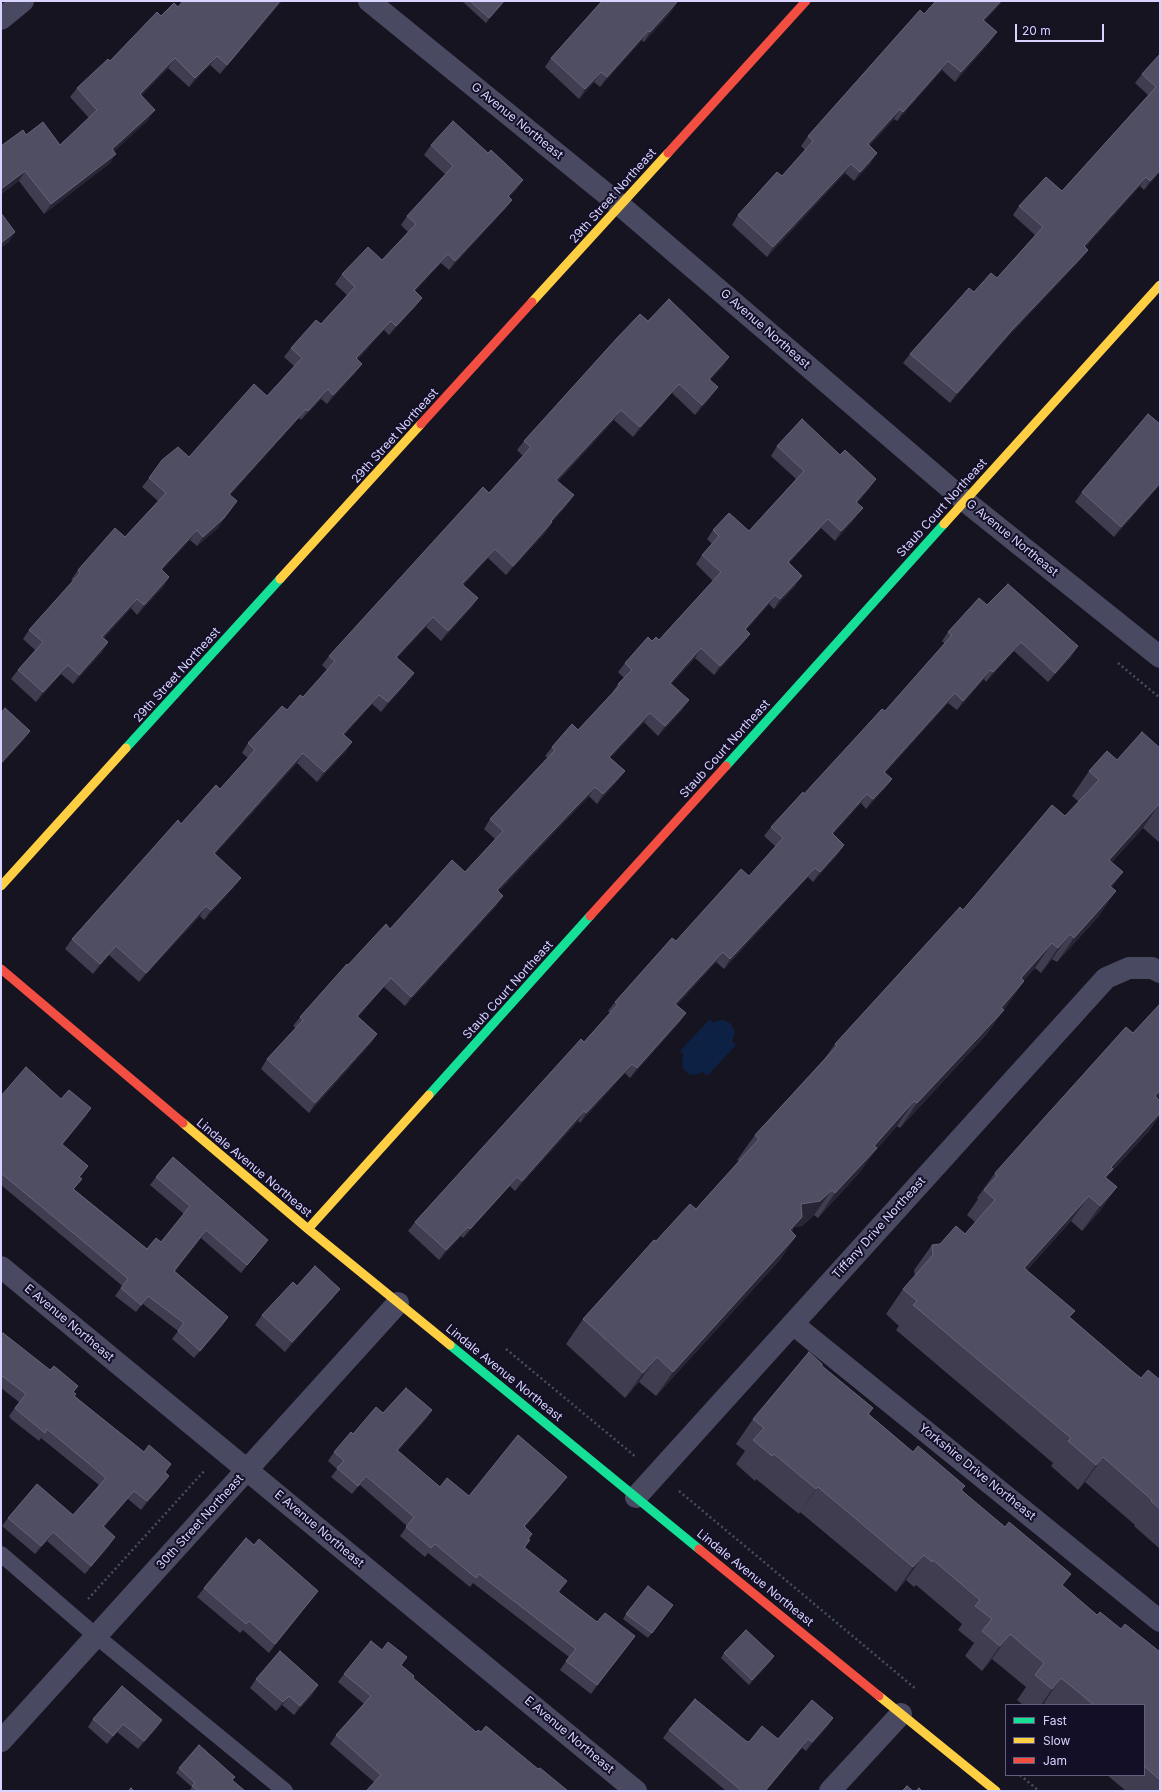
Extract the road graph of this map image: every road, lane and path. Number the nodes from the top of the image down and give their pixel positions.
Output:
1 (23, 1) edge
2 (370, 1) edge
3 (806, 1) edge
4 (3, 15) edge
5 (621, 206) junction
6 (1160, 285) edge
7 (965, 501) junction
8 (1160, 657) edge
9 (1118, 663) dead end
10 (1160, 698) edge
11 (1, 886) edge
12 (1, 969) edge
13 (1160, 972) edge
14 (308, 1230) junction
15 (1, 1267) edge
16 (398, 1303) junction
17 (793, 1324) junction
18 (506, 1349) dead end
19 (223, 1450) junction
20 (637, 1457) dead end
21 (247, 1470) junction
22 (679, 1492) dead end
23 (636, 1497) junction
24 (1, 1554) edge
25 (73, 1616) junction
26 (1160, 1621) edge
27 (96, 1636) junction
28 (921, 1693) dead end
29 (902, 1714) junction
30 (1, 1741) edge
31 (1021, 1776) edge
32 (285, 1791) edge
33 (636, 1791) edge
34 (830, 1791) edge
35 (996, 1791) edge
36 (1039, 1791) edge

1 - 4 street
2 - 5 street, G Avenue Northeast
3 - 5 street, 29th Street Northeast
5 - 7 street, G Avenue Northeast
5 - 11 street, 29th Street Northeast
6 - 7 street, Staub Court Northeast
7 - 8 street, G Avenue Northeast
7 - 14 street, Staub Court Northeast
9 - 10 path
12 - 14 street, Lindale Avenue Northeast
13 - 17 street, Tiffany Drive Northeast
14 - 16 street, Lindale Avenue Northeast
15 - 19 street, E Avenue Northeast
16 - 21 street, 30th Street Northeast
16 - 23 street, Lindale Avenue Northeast
17 - 23 street, Tiffany Drive Northeast
17 - 26 street, Yorkshire Drive Northeast
18 - 20 path
19 - 21 street, E Avenue Northeast
19 - 25 path
21 - 27 street, 30th Street Northeast
21 - 33 street, E Avenue Northeast
22 - 28 path
23 - 29 street, Lindale Avenue Northeast
24 - 25 lane
25 - 27 lane
27 - 30 street, 30th Street Northeast
27 - 32 lane
29 - 34 street
29 - 35 street, Lindale Avenue Northeast
31 - 36 path

